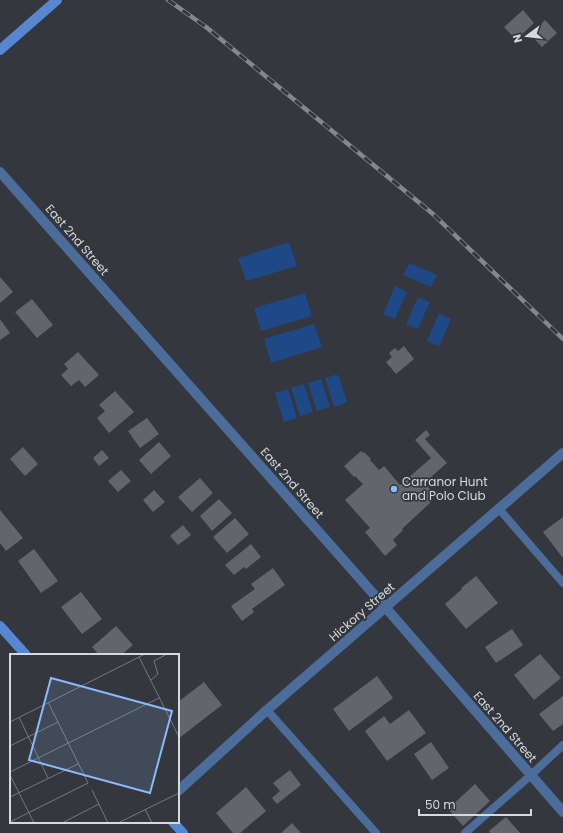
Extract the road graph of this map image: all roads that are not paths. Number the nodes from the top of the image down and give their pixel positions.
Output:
1 (57, 0) edge
2 (0, 50) edge
3 (0, 172) edge
4 (563, 453) edge
5 (499, 509) junction
6 (563, 583) edge
7 (386, 608) junction
8 (0, 626) edge
9 (25, 654) edge
10 (267, 710) junction
11 (563, 745) edge
12 (531, 776) junction
13 (179, 790) edge
14 (563, 812) edge
15 (174, 823) edge
16 (183, 833) edge
17 (376, 833) edge
18 (465, 833) edge

1 - 2 street
3 - 7 street, East 2nd Street
4 - 5 street, Hickory Street
5 - 6 lane
5 - 7 street, Hickory Street
7 - 10 street, Hickory Street
7 - 12 street, East 2nd Street
8 - 9 street
10 - 13 street, Hickory Street
10 - 17 lane
11 - 12 lane
12 - 14 street, East 2nd Street
12 - 18 lane
15 - 16 street

